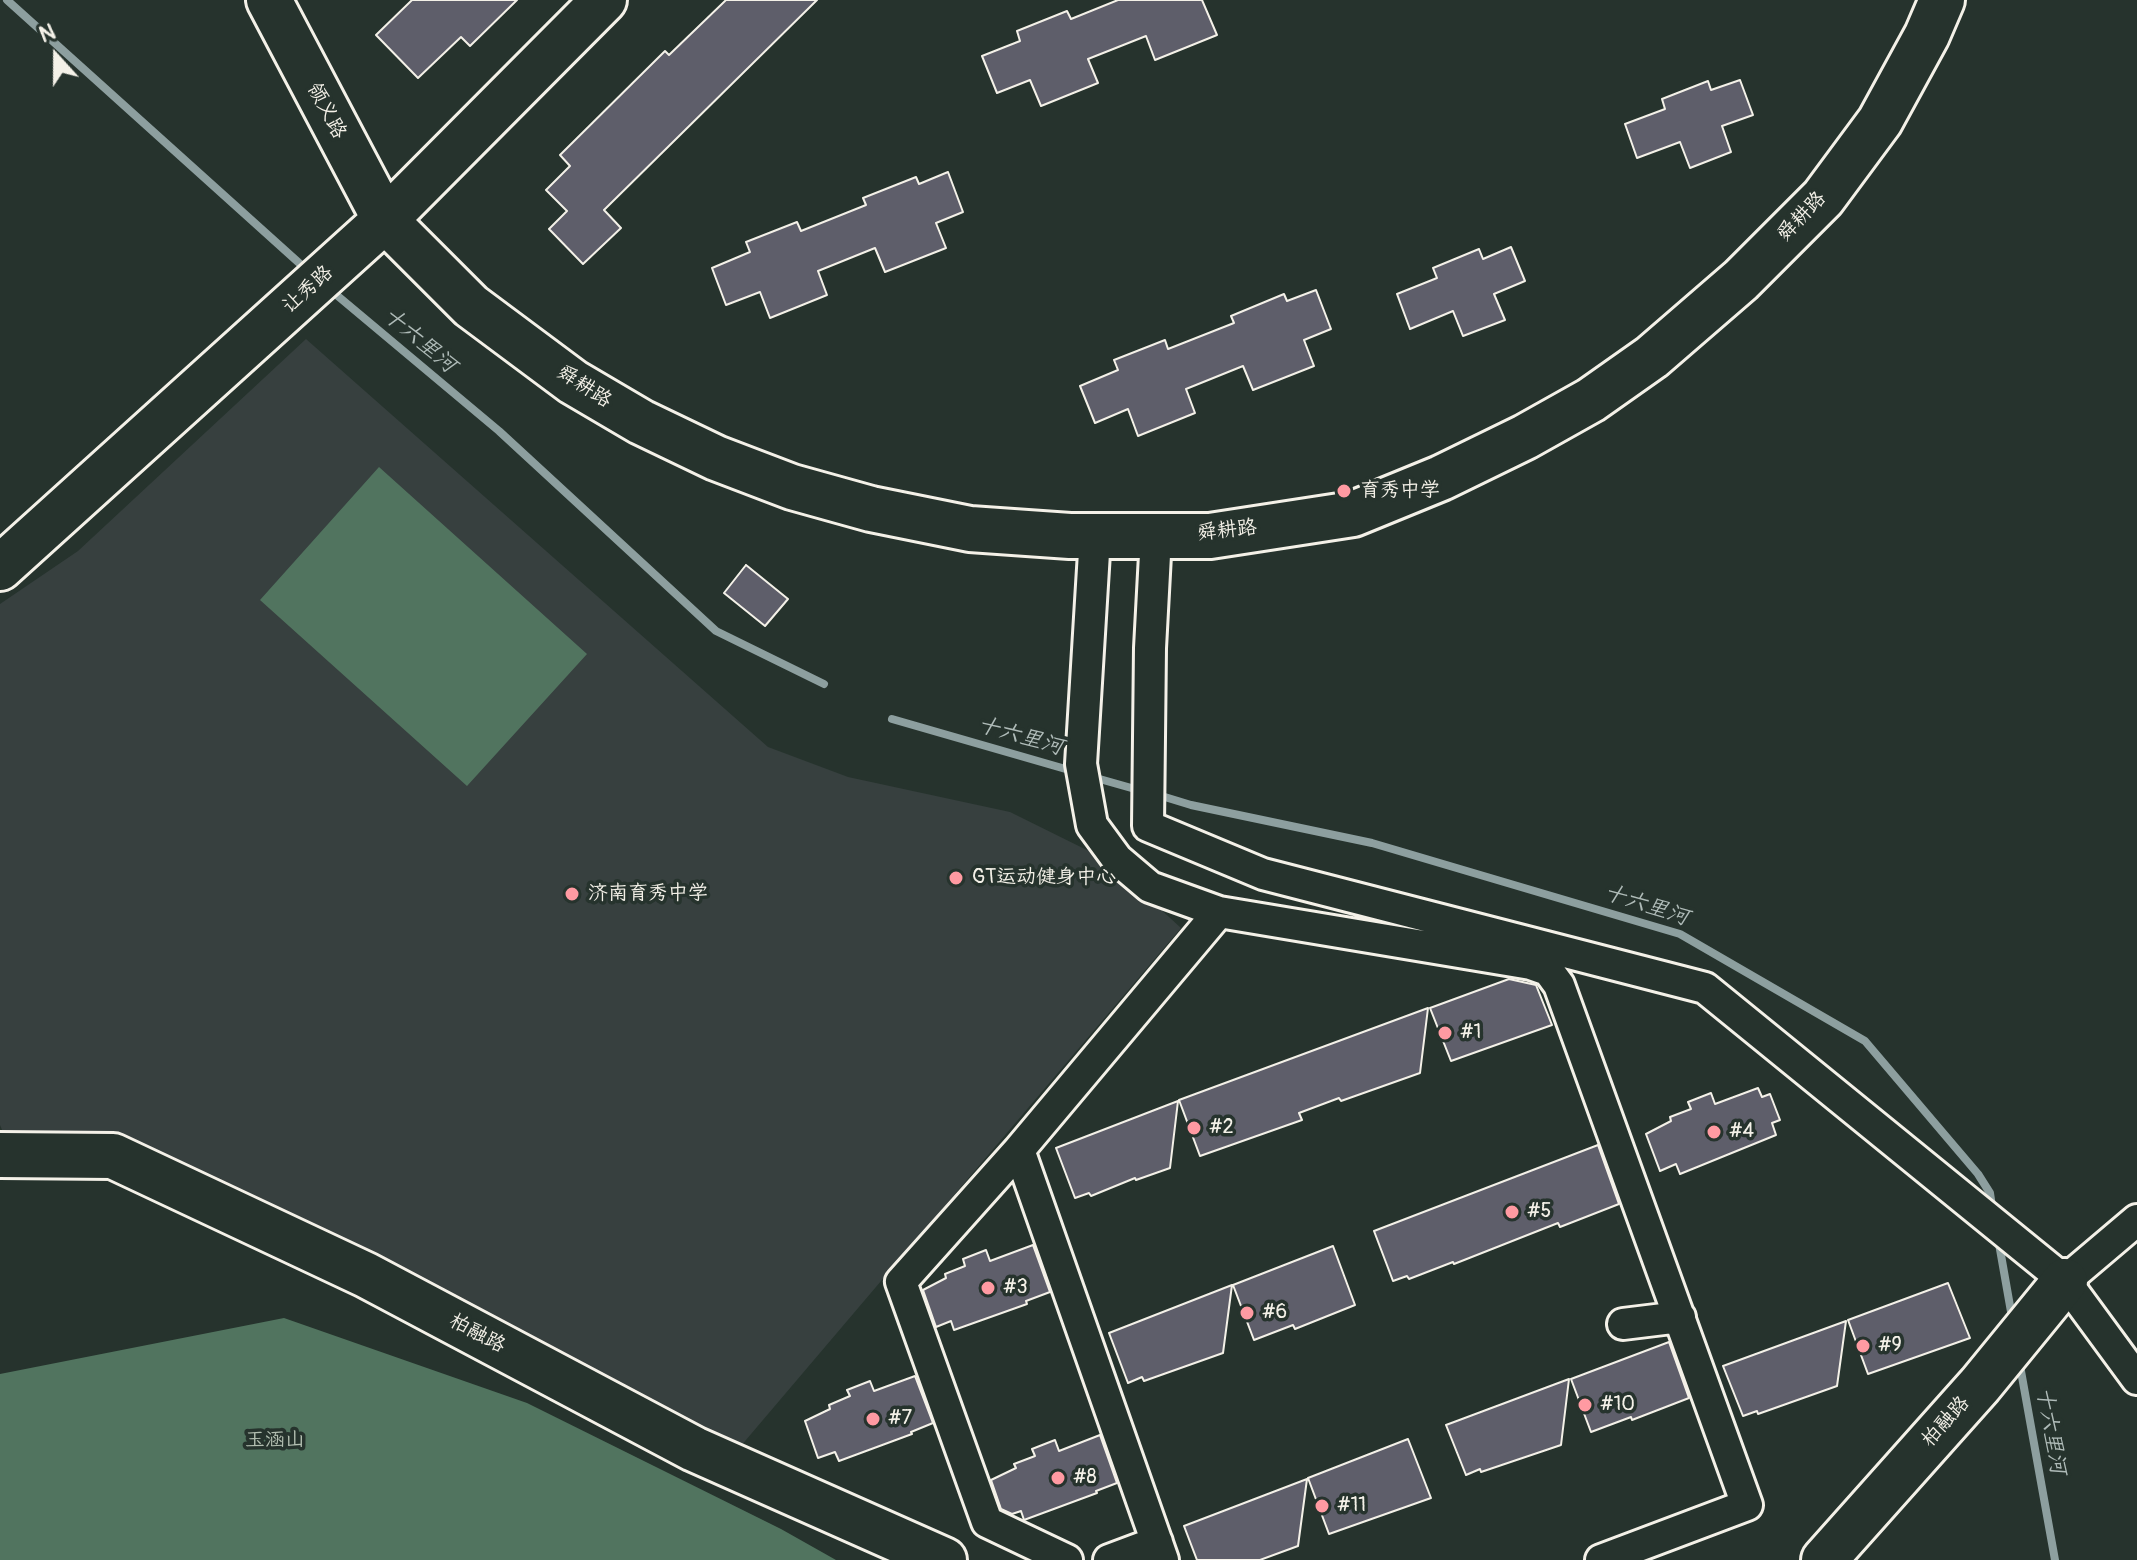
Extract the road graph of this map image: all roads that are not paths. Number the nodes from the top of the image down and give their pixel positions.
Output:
1 (269, 0) edge
2 (604, 0) edge
3 (1942, 0) edge
4 (371, 233) junction
5 (1095, 536) junction
6 (1156, 536) junction
7 (0, 568) edge
8 (1219, 912) junction
9 (1019, 1150) junction
10 (0, 1155) edge
11 (2137, 1220) edge
12 (2065, 1281) junction
13 (1680, 1317) junction
14 (1623, 1324) dead end
15 (2137, 1379) edge
16 (1160, 1551) edge
17 (944, 1560) edge
18 (1067, 1560) edge
19 (1109, 1560) edge
20 (1601, 1560) edge
21 (1824, 1560) edge

1 - 4 street, 领义路
2 - 4 street, 让秀路
3 - 6 street, 舜耕路
4 - 5 street, 舜耕路
4 - 7 street, 让秀路
5 - 6 street, 舜耕路
5 - 8 street
6 - 12 street
8 - 9 street
8 - 13 street
9 - 16 street
9 - 18 street
10 - 17 street, 柏融路
11 - 12 street
12 - 15 street
12 - 21 street, 柏融路
13 - 14 street
13 - 20 street
16 - 19 street

